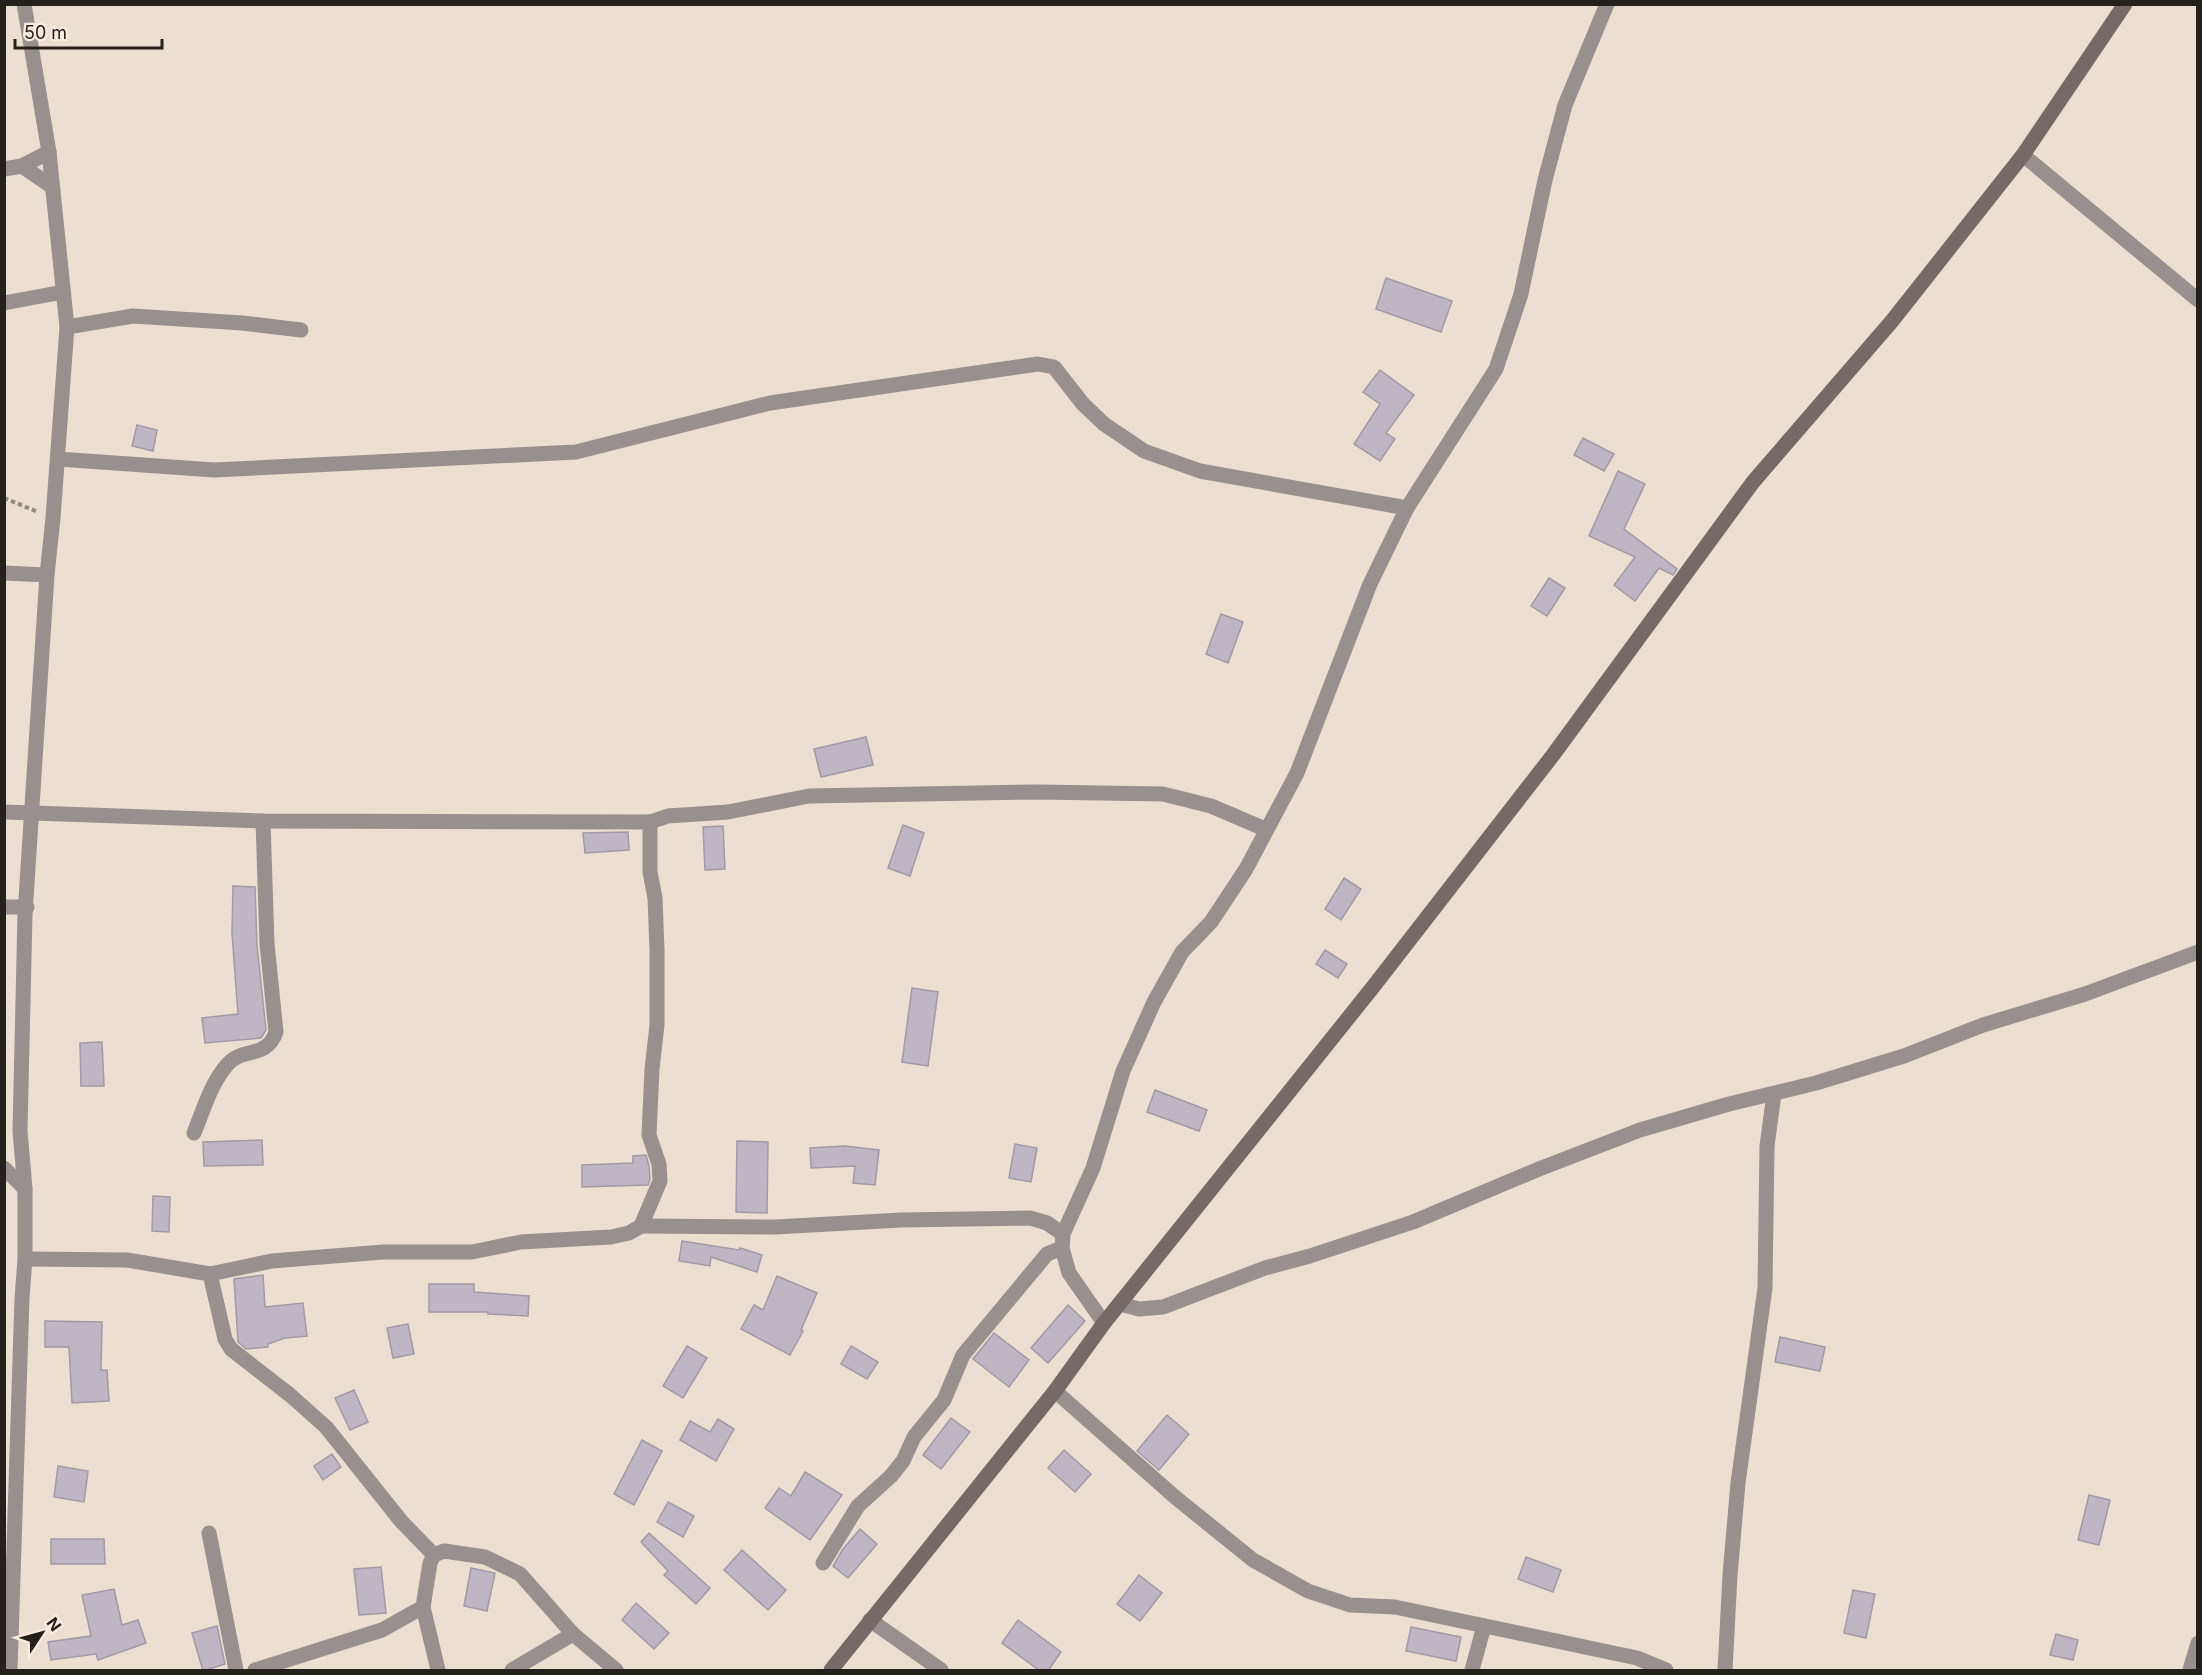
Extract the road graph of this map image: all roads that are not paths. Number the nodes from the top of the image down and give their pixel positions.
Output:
1 (24, 4) edge
2 (1607, 4) edge
3 (2125, 4) edge
4 (49, 152) junction
5 (2023, 155) junction
6 (22, 166) junction
7 (4, 169) edge
8 (51, 186) junction
9 (63, 292) junction
10 (2198, 300) edge
11 (4, 303) edge
12 (67, 327) junction
13 (301, 330) dead end
14 (58, 459) junction
15 (1407, 508) junction
16 (4, 573) edge
17 (46, 575) junction
18 (4, 812) edge
19 (32, 814) junction
20 (263, 821) junction
21 (650, 822) junction
22 (1265, 829) junction
23 (4, 907) edge
24 (27, 907) junction
25 (2198, 952) edge
26 (1774, 1094) junction
27 (4, 1115) edge
28 (20, 1119) junction
29 (194, 1133) dead end
30 (4, 1168) edge
31 (25, 1189) junction
32 (641, 1226) junction
33 (1063, 1241) junction
34 (25, 1259) junction
35 (210, 1274) junction
36 (1120, 1304) junction
37 (1104, 1323) junction
38 (1055, 1390) junction
39 (10, 1523) edge
40 (209, 1533) dead end
41 (434, 1555) junction
42 (823, 1563) dead end
43 (423, 1607) junction
44 (870, 1620) junction
45 (1484, 1626) junction
46 (573, 1634) junction
47 (2198, 1643) edge
48 (10, 1671) edge
49 (236, 1671) edge
50 (255, 1671) edge
51 (438, 1671) edge
52 (512, 1671) edge
53 (616, 1671) edge
54 (831, 1671) edge
55 (941, 1671) edge
56 (1472, 1671) edge
57 (1666, 1671) edge
58 (1725, 1671) edge
59 (2190, 1671) edge

1 - 4 street
2 - 15 street
3 - 5 street
4 - 6 street
4 - 8 street
5 - 10 street
5 - 36 street
6 - 7 street
6 - 8 street
8 - 9 street
9 - 11 street
9 - 12 street
12 - 13 street
12 - 14 street
14 - 15 street
14 - 17 street
15 - 22 street
16 - 17 street
17 - 19 street
18 - 19 street
19 - 20 street
19 - 24 street
20 - 21 street
20 - 29 street
21 - 22 street
21 - 32 street
22 - 33 street
23 - 24 street
24 - 28 street
25 - 26 street
26 - 36 street
26 - 58 street
27 - 28 street
28 - 31 street
30 - 31 street
31 - 34 street
32 - 33 street
32 - 35 street
33 - 37 street
33 - 42 street
34 - 35 street
34 - 39 street
35 - 41 street
36 - 37 street
37 - 38 street
38 - 44 street
38 - 45 street
39 - 48 street
40 - 49 street
41 - 43 street
41 - 46 street
43 - 50 street
43 - 51 street
44 - 54 street
44 - 55 street
45 - 56 street
45 - 57 street
46 - 52 street
46 - 53 street
47 - 59 street

